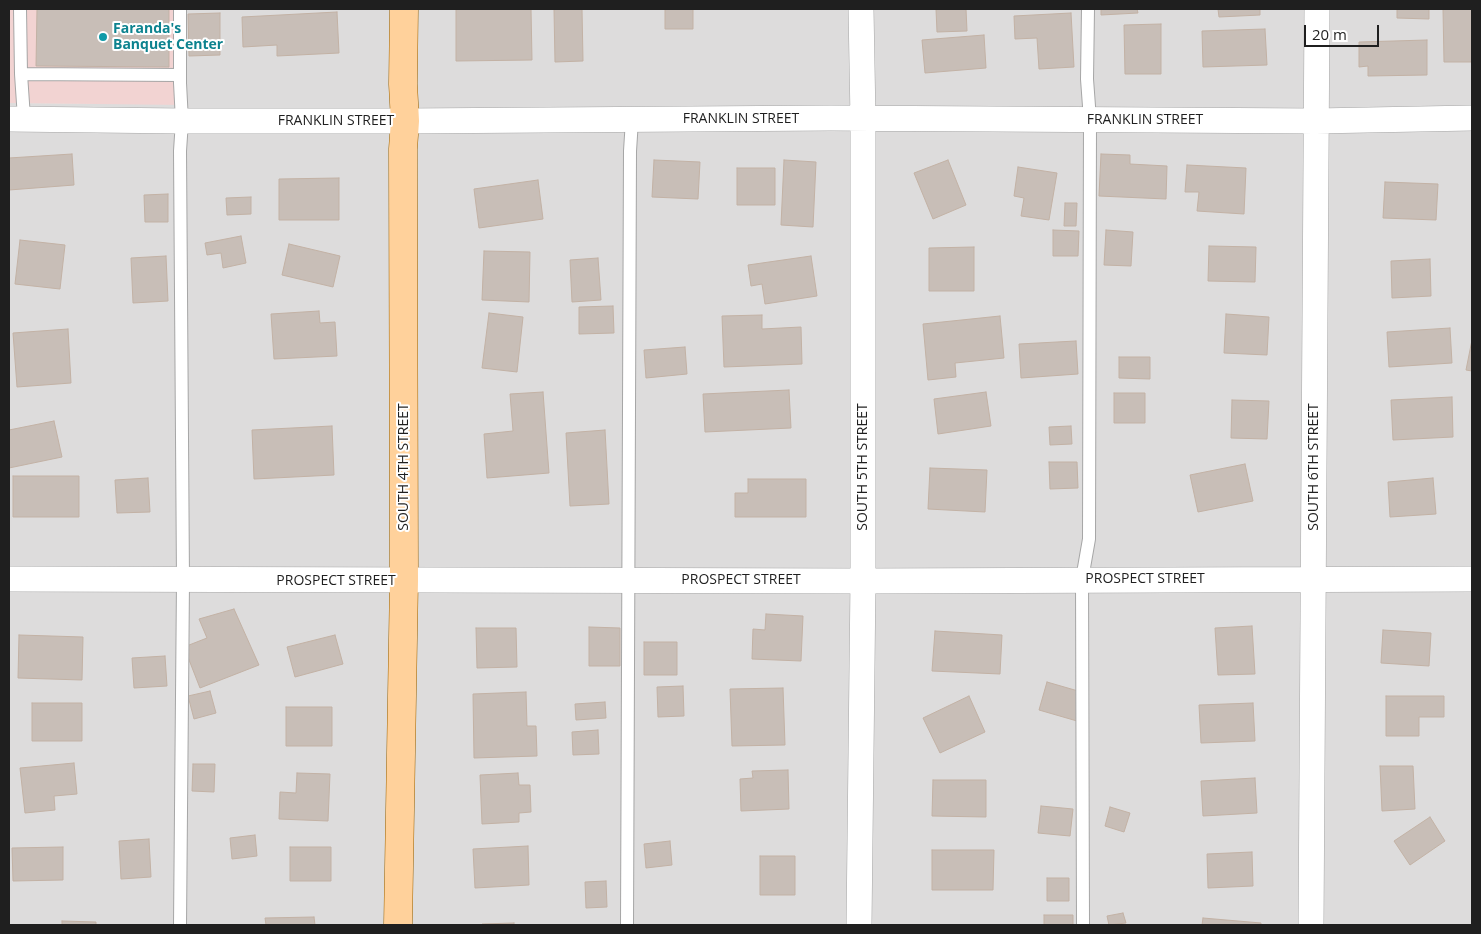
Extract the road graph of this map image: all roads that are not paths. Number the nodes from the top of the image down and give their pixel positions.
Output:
1 (20, 9) edge
2 (180, 9) edge
3 (404, 9) edge
4 (861, 9) edge
5 (1088, 9) edge
6 (1317, 9) edge
7 (21, 74) junction
8 (180, 75) junction
9 (1472, 118) edge
10 (16, 119) edge
11 (863, 119) junction
12 (632, 120) junction
13 (1090, 120) junction
14 (182, 121) junction
15 (1316, 121) junction
16 (405, 122) junction
17 (9, 579) edge
18 (1082, 579) junction
19 (1314, 579) junction
20 (1472, 579) edge
21 (183, 580) junction
22 (629, 580) junction
23 (404, 581) junction
24 (863, 581) junction
25 (180, 925) edge
26 (398, 925) edge
27 (627, 925) edge
28 (859, 925) edge
29 (1083, 925) edge
30 (1312, 925) edge

1 - 7 lane
2 - 8 lane
3 - 16 main road, SOUTH 4TH STREET
4 - 11 street, SOUTH 5TH STREET
5 - 13 lane
6 - 15 street, SOUTH 6TH STREET
7 - 8 lane
7 - 10 lane
8 - 14 lane
9 - 15 street, FRANKLIN STREET
10 - 14 street, FRANKLIN STREET
11 - 12 street, FRANKLIN STREET
11 - 13 street, FRANKLIN STREET
11 - 24 street, SOUTH 5TH STREET
12 - 16 street, FRANKLIN STREET
12 - 22 lane
13 - 15 street, FRANKLIN STREET
13 - 18 lane
14 - 16 street, FRANKLIN STREET
14 - 21 lane
15 - 19 street, SOUTH 6TH STREET
16 - 23 main road, SOUTH 4TH STREET
17 - 21 street, PROSPECT STREET
18 - 19 street, PROSPECT STREET
18 - 24 street, PROSPECT STREET
18 - 29 lane
19 - 20 street, PROSPECT STREET
19 - 30 street, SOUTH 6TH STREET
21 - 23 street, PROSPECT STREET
21 - 25 lane
22 - 23 street, PROSPECT STREET
22 - 24 street, PROSPECT STREET
22 - 27 lane
23 - 26 main road, SOUTH 4TH STREET
24 - 28 street, SOUTH 5TH STREET

